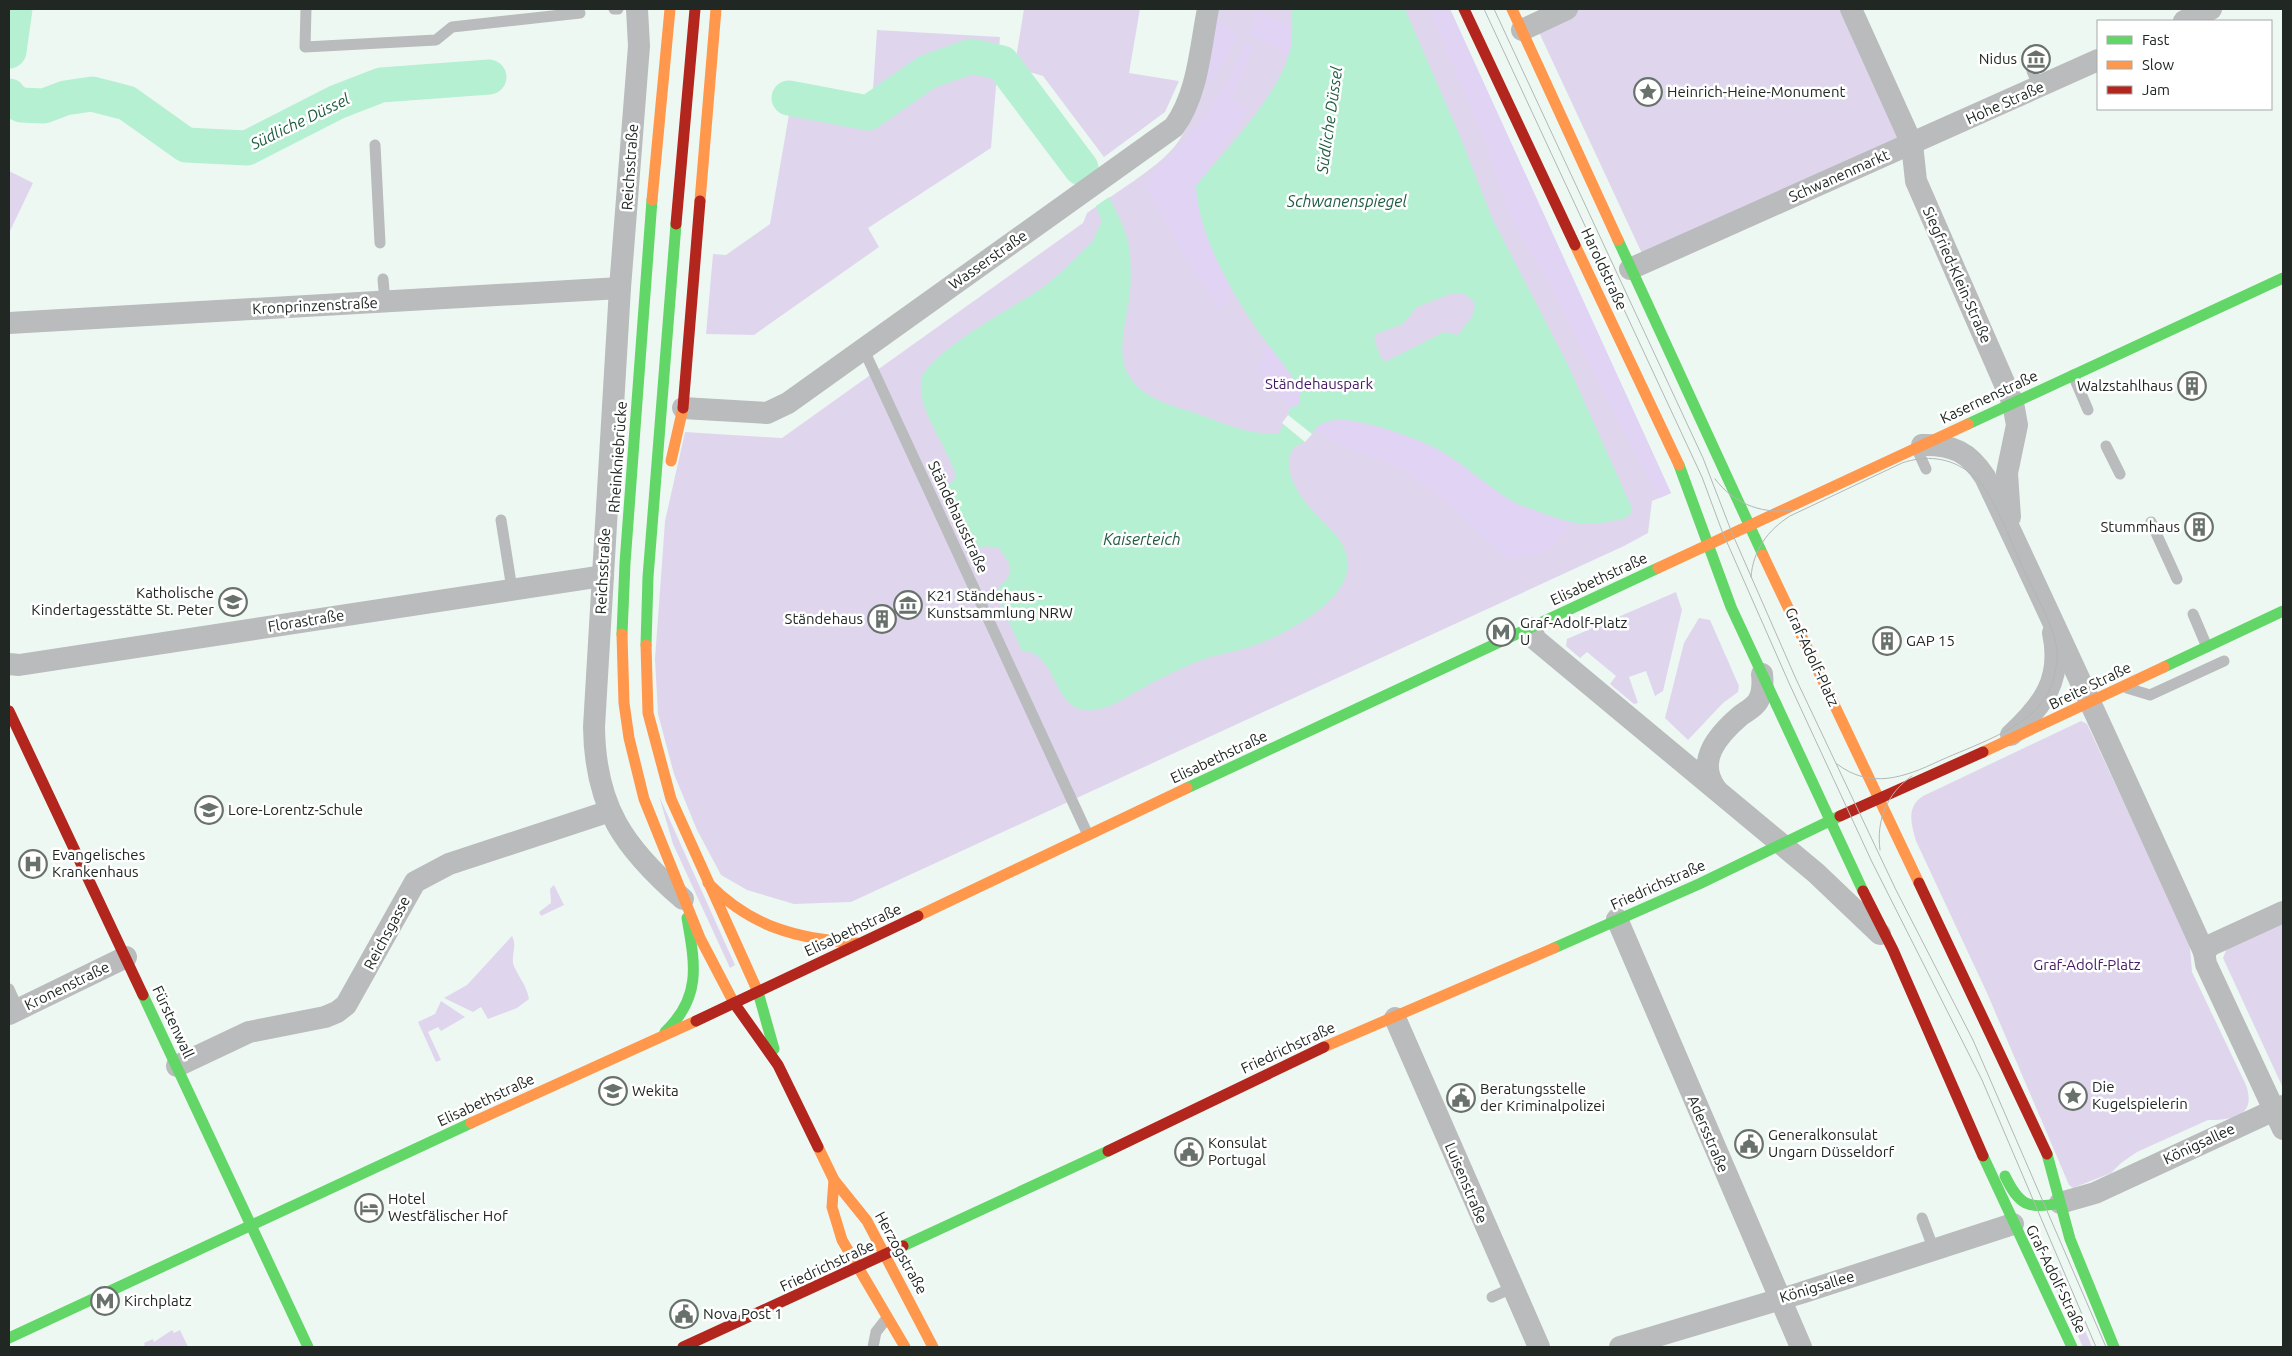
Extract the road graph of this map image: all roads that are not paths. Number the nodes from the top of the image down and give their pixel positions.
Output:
1 (306, 9) edge
2 (637, 9) edge
3 (670, 9) edge
4 (695, 9) edge
5 (716, 9) edge
6 (1208, 9) edge
7 (1464, 9) edge
8 (1512, 9) edge
9 (1567, 9) edge
10 (1851, 9) edge
11 (2211, 9) edge
12 (580, 13) dead end
13 (2186, 20) edge
14 (1522, 30) junction
15 (2097, 60) edge
16 (1912, 144) junction
17 (375, 145) dead end
18 (380, 243) dead end
19 (1630, 269) junction
20 (2283, 278) edge
21 (383, 279) dead end
22 (620, 288) junction
23 (385, 302) junction
24 (9, 323) edge
25 (863, 348) junction
26 (2073, 375) junction
27 (2013, 403) junction
28 (683, 408) junction
29 (2088, 410) dead end
30 (1918, 446) junction
31 (2106, 446) dead end
32 (1926, 469) dead end
33 (2120, 474) dead end
34 (655, 502) junction
35 (501, 520) dead end
36 (2151, 522) dead end
37 (1750, 525) junction
38 (1708, 545) junction
39 (2018, 546) junction
40 (603, 576) junction
41 (2177, 579) dead end
42 (512, 589) junction
43 (2283, 611) edge
44 (2049, 612) junction
45 (2193, 614) dead end
46 (1530, 628) junction
47 (2207, 647) junction
48 (2224, 661) dead end
49 (9, 664) edge
50 (1762, 674) junction
51 (2121, 686) junction
52 (2091, 702) junction
53 (9, 711) edge
54 (2001, 744) junction
55 (1909, 786) joint
56 (1717, 790) junction
57 (1879, 801) junction
58 (610, 811) junction
59 (1830, 822) junction
60 (1088, 836) junction
61 (1781, 844) junction
62 (708, 883) junction
63 (684, 901) junction
64 (2283, 912) edge
65 (1617, 919) junction
66 (860, 944) junction
67 (1893, 950) junction
68 (2204, 952) junction
69 (126, 957) junction
70 (9, 989) edge
71 (758, 992) junction
72 (734, 1003) junction
73 (13, 1012) edge
74 (1395, 1018) junction
75 (1930, 1032) junction
76 (656, 1039) junction
77 (778, 1065) junction
78 (177, 1066) junction
79 (2280, 1115) edge
80 (834, 1180) junction
81 (2060, 1204) junction
82 (1922, 1218) dead end
83 (2022, 1223) junction
84 (249, 1225) junction
85 (2056, 1231) dead end
86 (2070, 1239) junction
87 (1934, 1250) junction
88 (885, 1256) junction
89 (858, 1269) junction
90 (1512, 1288) junction
91 (1492, 1297) dead end
92 (1780, 1299) junction
93 (75, 1307) junction
94 (888, 1317) junction
95 (81, 1321) dead end
96 (9, 1338) edge
97 (308, 1347) edge
98 (683, 1347) edge
99 (873, 1347) edge
100 (905, 1347) edge
101 (934, 1347) edge
102 (1539, 1347) edge
103 (1620, 1347) edge
104 (1801, 1347) edge
105 (2072, 1347) edge
106 (2114, 1347) edge

1 - 12 lane
2 - 22 street, Reichsstraße
3 - 63 main road, Rheinkniebrücke
4 - 34 main road
5 - 28 main road
6 - 25 street, Wasserstraße
7 - 38 main road, Haroldstraße
8 - 14 main road, Haroldstraße
9 - 14 street
10 - 16 street
11 - 13 street
14 - 19 main road, Haroldstraße
15 - 16 street, Hohe Straße
16 - 19 street, Schwanenmarkt
16 - 27 street, Siegfried-Klein-Straße
17 - 18 lane
19 - 37 main road, Haroldstraße
20 - 26 main road, Kasernenstraße
21 - 23 lane
22 - 23 street, Kronprinzenstraße
22 - 40 street, Reichsstraße
23 - 24 street, Kronprinzenstraße
25 - 28 street, Wasserstraße
25 - 60 lane, Ständehausstraße
26 - 27 main road, Kasernenstraße
26 - 29 lane
27 - 30 main road, Kasernenstraße
27 - 39 street, Siegfried-Klein-Straße
28 - 34 main road
30 - 32 lane
30 - 37 main road, Kasernenstraße
30 - 39 street
31 - 33 lane
34 - 62 main road
35 - 42 lane
36 - 41 lane
37 - 38 main road, Kasernenstraße
37 - 57 main road, Graf-Adolf-Platz
38 - 46 main road, Elisabethstraße
38 - 50 main road
39 - 44 street
40 - 42 street, Florastraße
40 - 58 street, Reichsstraße
42 - 49 street, Florastraße
43 - 47 main road, Breite Straße
44 - 52 street
44 - 54 street
45 - 47 lane
46 - 56 street
46 - 60 main road, Elisabethstraße
47 - 51 main road, Breite Straße
48 - 51 lane
50 - 56 street
50 - 59 main road
51 - 52 main road, Breite Straße
52 - 54 main road, Breite Straße
52 - 68 street
53 - 69 main road, Fürstenwall
54 - 55 main road, Breite Straße
55 - 57 main road, Friedrichstraße
56 - 61 street
57 - 59 main road, Friedrichstraße
57 - 81 main road, Graf-Adolf-Platz
58 - 63 street, Reichsstraße
58 - 78 street, Reichsgasse
59 - 61 main road, Friedrichstraße
59 - 67 main road
60 - 66 main road, Elisabethstraße
61 - 65 main road, Friedrichstraße
61 - 67 street
62 - 66 main road
62 - 71 main road
63 - 72 main road, Reichsstraße
63 - 76 main road
64 - 68 street
65 - 74 main road, Friedrichstraße
65 - 92 street, Adersstraße
66 - 71 main road, Elisabethstraße
67 - 75 main road
68 - 79 street
69 - 73 street, Kronenstraße
69 - 78 main road, Fürstenwall
70 - 73 lane
71 - 72 main road, Elisabethstraße
71 - 77 main road, Herzogstraße
72 - 76 main road, Elisabethstraße
72 - 77 main road, Herzogstraße
74 - 88 main road, Friedrichstraße
74 - 90 street, Luisenstraße
75 - 81 main road
75 - 83 main road
76 - 84 main road, Elisabethstraße
77 - 80 main road, Herzogstraße
78 - 84 main road, Fürstenwall
79 - 81 street, Königsallee
80 - 88 main road, Herzogstraße
80 - 89 main road
81 - 86 main road, Graf-Adolf-Straße
82 - 87 lane
83 - 87 street, Königsallee
83 - 105 main road, Graf-Adolf-Straße
84 - 93 main road, Elisabethstraße
84 - 97 main road, Fürstenwall
85 - 86 main road, Graf-Adolf-Straße
86 - 106 main road, Graf-Adolf-Straße
87 - 92 street, Königsallee
88 - 89 main road, Friedrichstraße
88 - 101 main road, Herzogstraße
89 - 94 main road
89 - 98 main road, Friedrichstraße
90 - 91 lane
90 - 102 street, Luisenstraße
92 - 103 street, Königsallee
92 - 104 street, Adersstraße
93 - 95 lane
93 - 96 main road, Elisabethstraße
94 - 99 lane
94 - 100 main road

